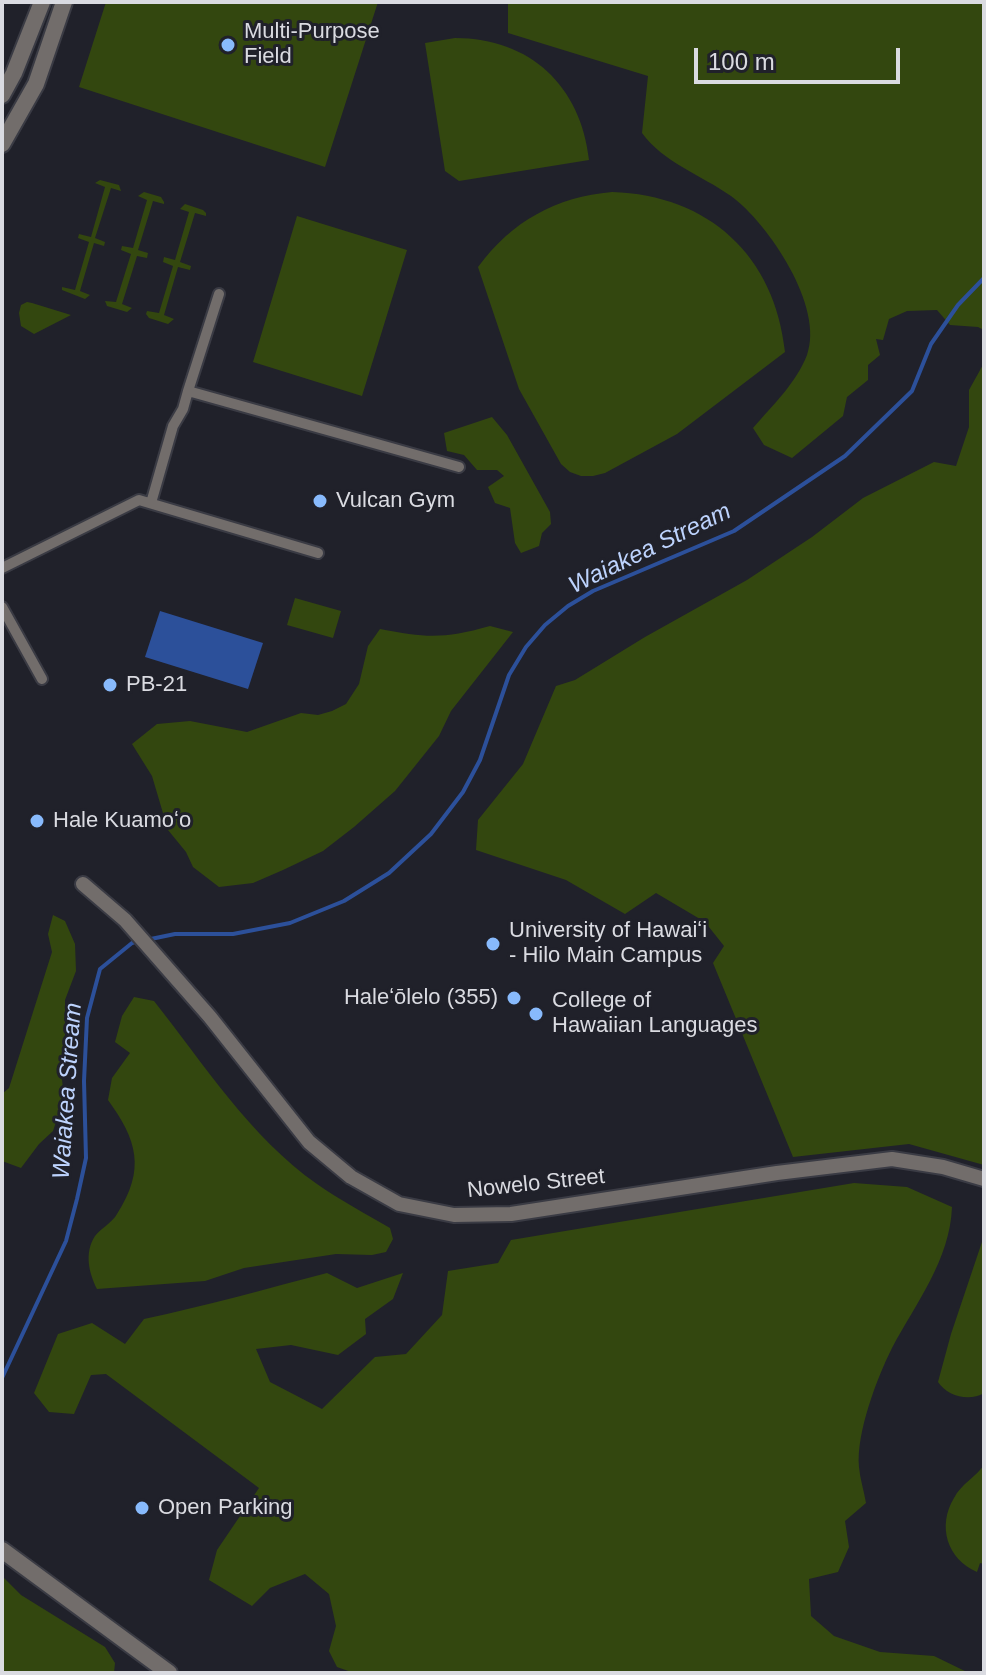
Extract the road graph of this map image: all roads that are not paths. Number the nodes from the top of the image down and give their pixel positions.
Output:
1 (42, 2) edge
2 (64, 2) edge
3 (2, 95) edge
4 (2, 144) edge
5 (219, 294) dead end
6 (188, 391) junction
7 (459, 467) dead end
8 (151, 503) junction
9 (318, 553) dead end
10 (2, 568) edge
11 (2, 607) edge
12 (42, 679) dead end
13 (83, 884) dead end
14 (984, 1179) edge
15 (2, 1550) edge
16 (169, 1673) edge

1 - 3 street
2 - 4 street
5 - 6 street
6 - 7 street
6 - 8 street
8 - 9 street
8 - 10 street
11 - 12 street
13 - 14 street, Nowelo Street
15 - 16 street

